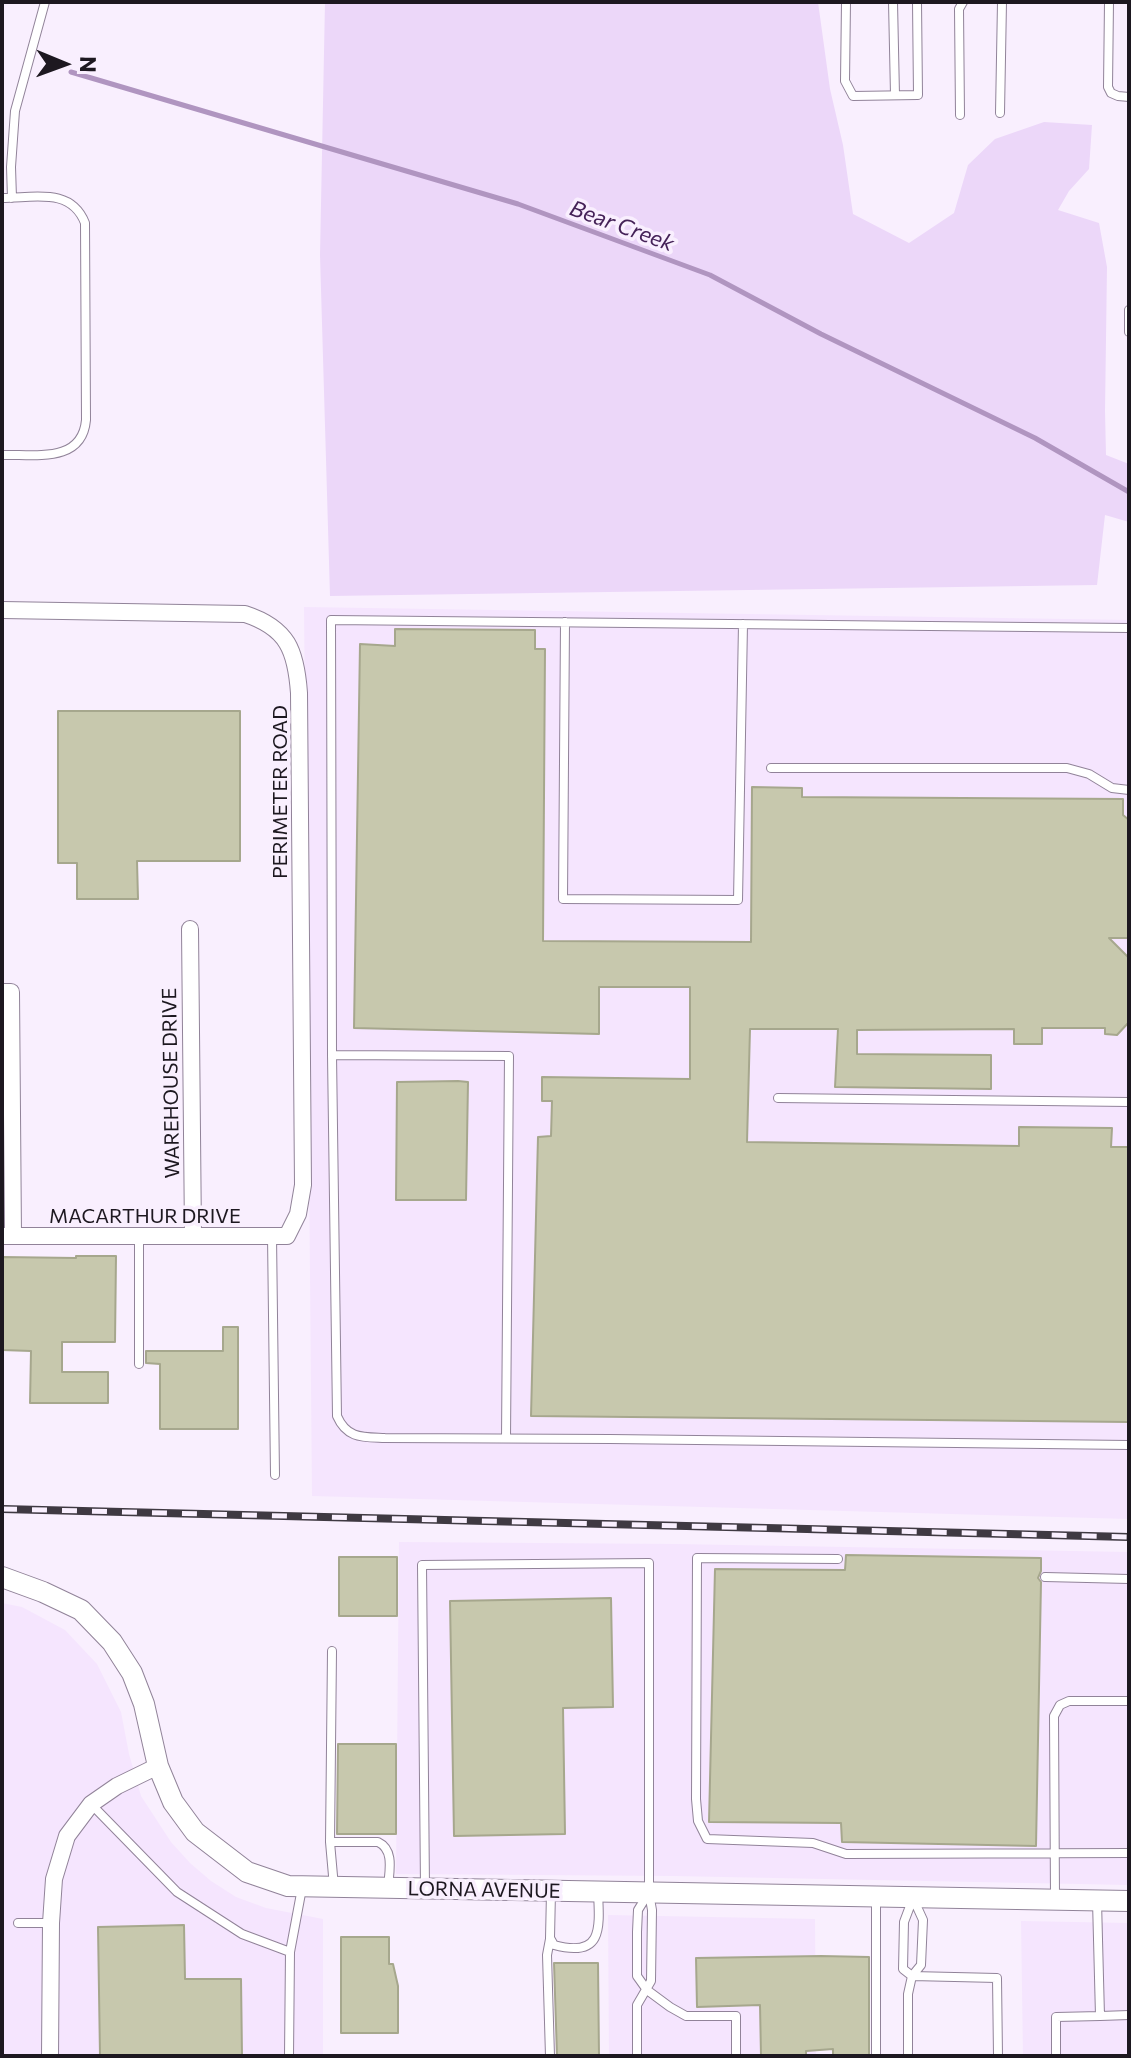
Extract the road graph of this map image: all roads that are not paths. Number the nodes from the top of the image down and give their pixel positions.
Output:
1 (45, 2) edge
2 (846, 2) edge
3 (893, 2) edge
4 (917, 2) edge
5 (963, 2) edge
6 (1002, 2) edge
7 (1109, 2) edge
8 (895, 95) junction
9 (1129, 97) edge
10 (1000, 113) dead end
11 (960, 115) dead end
12 (7, 198) edge
13 (1129, 310) edge
14 (1129, 332) edge
15 (2, 455) edge
16 (2, 610) edge
17 (565, 622) junction
18 (743, 624) junction
19 (1129, 630) edge
20 (771, 768) dead end
21 (1129, 790) edge
22 (190, 929) dead end
23 (2, 992) edge
24 (332, 1055) junction
25 (778, 1098) dead end
26 (1129, 1102) edge
27 (7, 1196) edge
28 (8, 1236) edge
29 (139, 1236) junction
30 (193, 1236) junction
31 (280, 1236) junction
32 (139, 1364) dead end
33 (506, 1438) junction
34 (1129, 1445) edge
35 (275, 1475) dead end
36 (838, 1559) dead end
37 (2, 1577) edge
38 (1045, 1577) dead end
39 (1129, 1579) edge
40 (332, 1651) dead end
41 (1129, 1701) edge
42 (158, 1766) junction
43 (91, 1804) junction
44 (330, 1842) junction
45 (1054, 1853) junction
46 (1129, 1853) edge
47 (302, 1887) junction
48 (334, 1888) junction
49 (388, 1889) junction
50 (425, 1889) junction
51 (551, 1892) junction
52 (598, 1892) junction
53 (649, 1893) junction
54 (876, 1897) junction
55 (913, 1898) junction
56 (1055, 1900) junction
57 (1097, 1901) junction
58 (1129, 1901) edge
59 (18, 1923) dead end
60 (51, 1923) junction
61 (550, 1938) junction
62 (290, 1952) junction
63 (912, 1976) junction
64 (647, 1990) junction
65 (1129, 2015) edge
66 (1100, 2016) junction
67 (50, 2056) edge
68 (289, 2056) edge
69 (550, 2056) edge
70 (637, 2056) edge
71 (736, 2056) edge
72 (876, 2056) edge
73 (908, 2056) edge
74 (998, 2056) edge
75 (1056, 2056) edge

1 - 12 lane
2 - 8 lane
3 - 8 lane
4 - 8 lane
5 - 11 lane
6 - 10 lane
7 - 9 lane
12 - 15 lane
13 - 14 lane
16 - 31 street, PERIMETER ROAD
17 - 18 lane
17 - 18 lane
17 - 24 lane
18 - 19 lane
20 - 21 lane
22 - 30 street, WAREHOUSE DRIVE
23 - 27 street
24 - 33 lane
24 - 33 lane
25 - 26 lane
27 - 28 street
28 - 29 street, MACARTHUR DRIVE
29 - 30 street, MACARTHUR DRIVE
29 - 32 lane
30 - 31 street, MACARTHUR DRIVE
31 - 35 lane
33 - 34 lane
36 - 45 lane
37 - 42 street, LORNA AVENUE
38 - 39 lane
40 - 44 lane
41 - 45 lane
42 - 43 street
42 - 47 street, LORNA AVENUE
43 - 60 street
43 - 62 lane
44 - 48 lane
44 - 49 lane
45 - 46 lane
45 - 56 lane
47 - 48 street, LORNA AVENUE
47 - 62 lane
48 - 49 street, LORNA AVENUE
49 - 50 street, LORNA AVENUE
50 - 51 street, LORNA AVENUE
50 - 53 lane
51 - 52 street, LORNA AVENUE
51 - 61 lane
52 - 53 street, LORNA AVENUE
52 - 61 lane
53 - 54 street, LORNA AVENUE
53 - 64 lane
53 - 64 lane
54 - 55 street, LORNA AVENUE
54 - 72 lane
55 - 56 street, LORNA AVENUE
55 - 63 lane
55 - 63 lane
56 - 57 street, LORNA AVENUE
57 - 58 street, LORNA AVENUE
57 - 66 lane
59 - 60 lane
60 - 67 street
61 - 69 lane
62 - 68 lane
63 - 73 lane
63 - 74 lane
64 - 70 lane
64 - 71 lane
65 - 66 lane
66 - 75 lane

